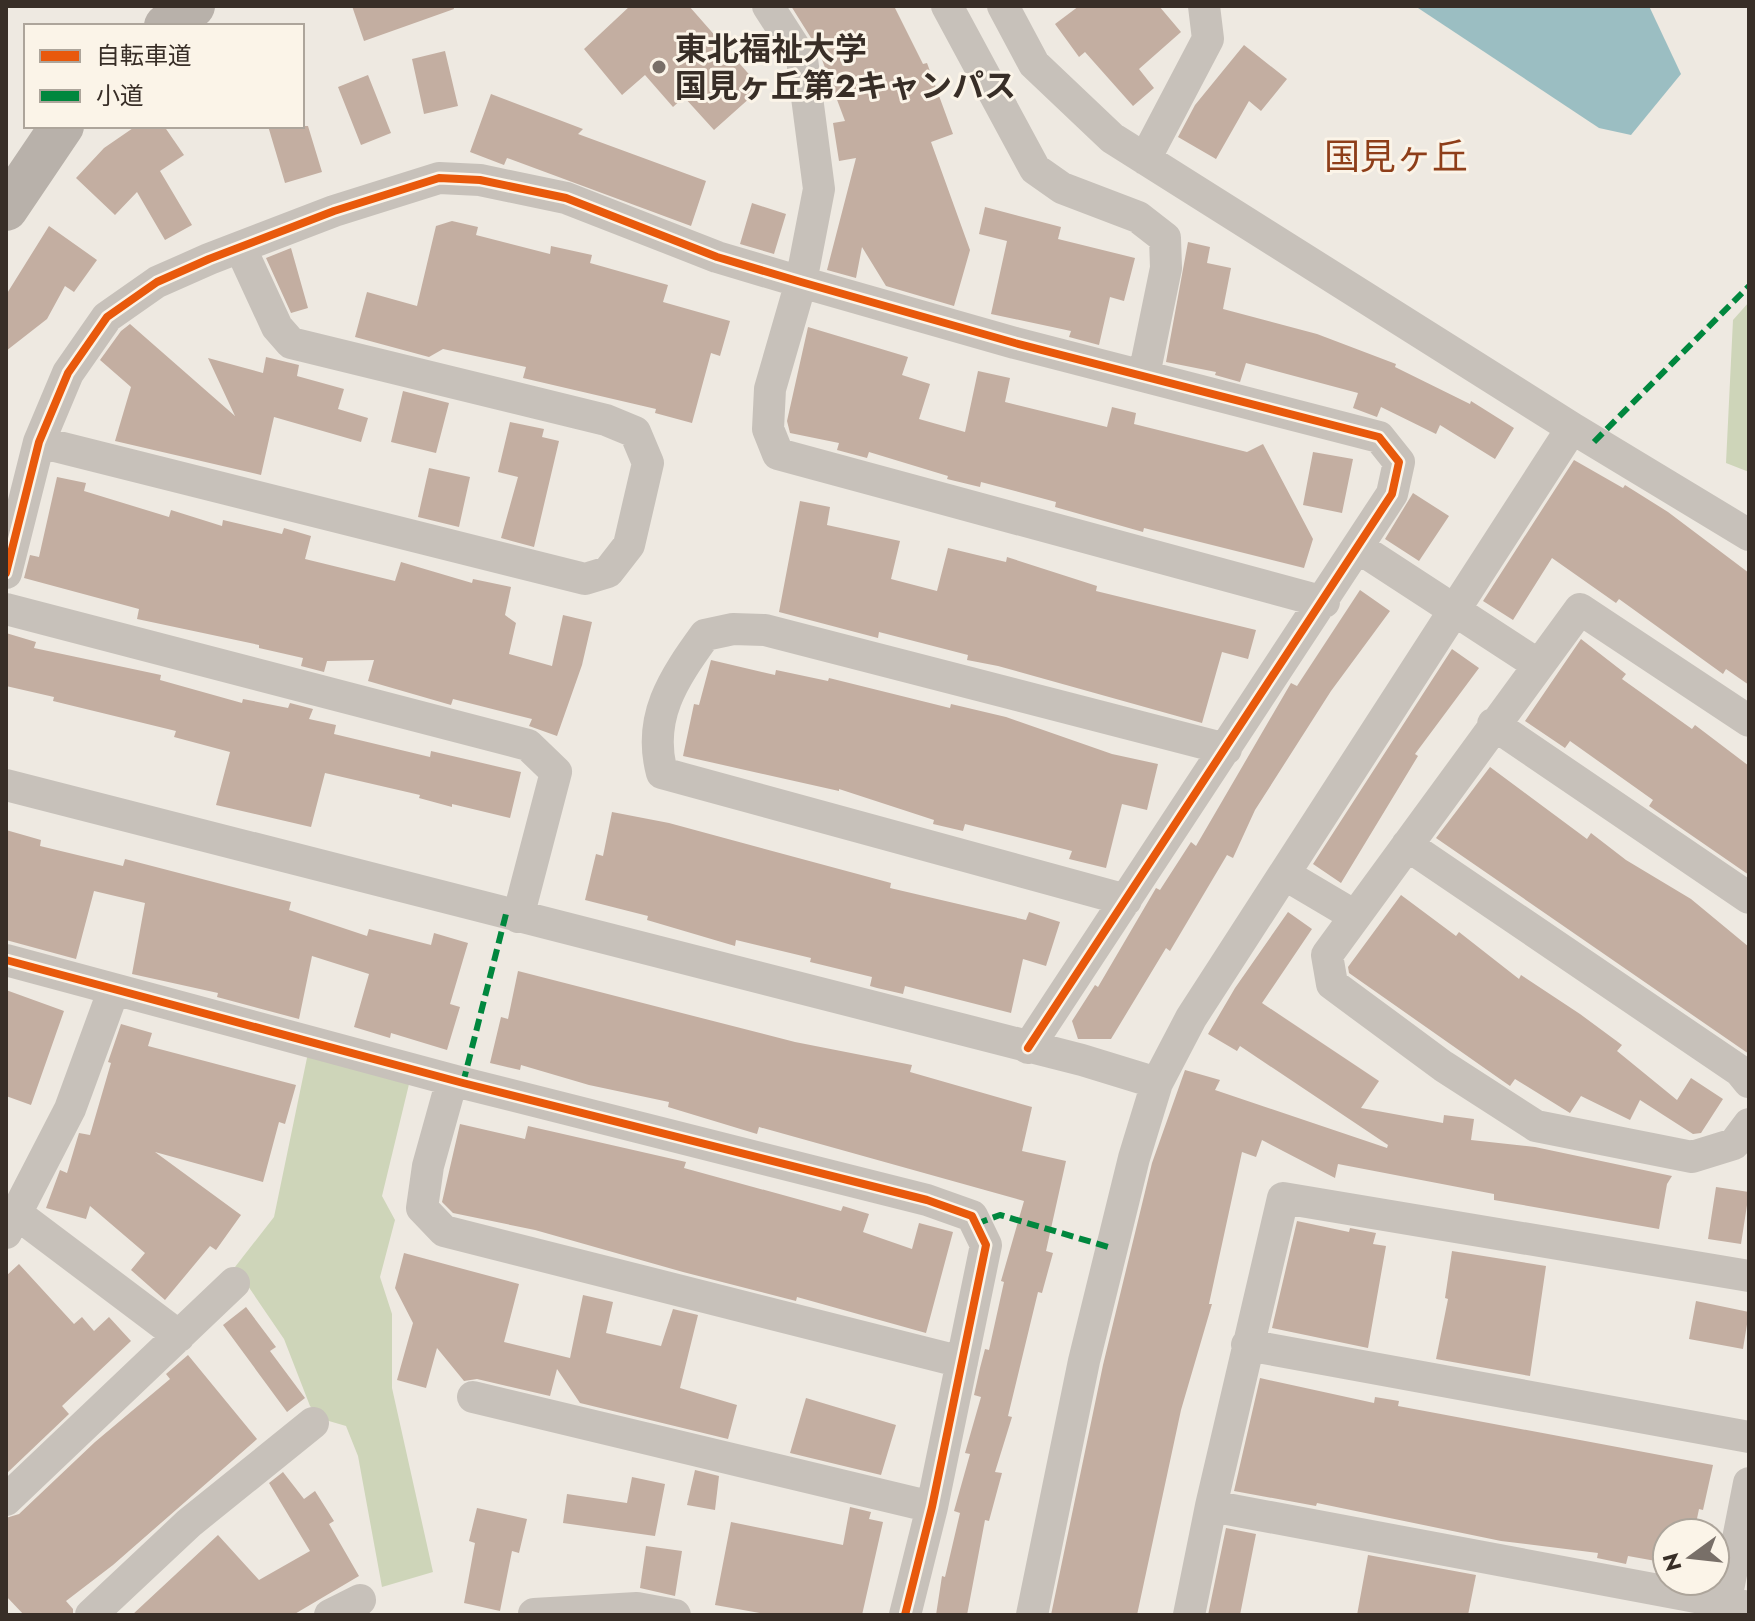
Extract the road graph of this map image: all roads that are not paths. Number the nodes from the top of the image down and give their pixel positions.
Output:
1 (193, 6) edge
2 (768, 6) edge
3 (947, 6) edge
4 (1003, 6) edge
5 (1204, 6) edge
6 (169, 24) edge
7 (61, 128) edge
8 (1145, 159) junction
9 (6, 209) edge
10 (241, 249) junction
11 (801, 282) junction
12 (1144, 375) junction
13 (1572, 428) junction
14 (39, 442) junction
15 (1749, 535) edge
16 (1359, 548) junction
17 (6, 573) edge
18 (1324, 602) junction
19 (6, 609) edge
20 (1454, 610) junction
21 (1537, 664) junction
22 (1749, 721) edge
23 (1493, 724) junction
24 (1226, 749) junction
25 (6, 785) edge
26 (1407, 845) junction
27 (1284, 874) junction
28 (1749, 898) edge
29 (1126, 900) junction
30 (1355, 916) junction
31 (518, 917) junction
32 (6, 960) edge
33 (114, 989) junction
34 (1028, 1048) junction
35 (452, 1080) junction
36 (1749, 1082) edge
37 (1157, 1083) junction
38 (1749, 1124) edge
39 (11, 1223) edge
40 (1749, 1276) edge
41 (234, 1283) dead end
42 (179, 1336) junction
43 (1247, 1345) junction
44 (962, 1362) junction
45 (473, 1397) dead end
46 (313, 1423) dead end
47 (1749, 1437) edge
48 (1749, 1483) edge
49 (6, 1500) edge
50 (1211, 1506) junction
51 (932, 1507) junction
52 (360, 1600) dead end
53 (1732, 1609) edge
54 (534, 1614) edge
55 (91, 1615) edge
56 (330, 1615) edge
57 (675, 1615) edge
58 (905, 1615) edge
59 (1032, 1615) edge
60 (1189, 1615) edge

1 - 6 street
2 - 11 street
3 - 12 street
4 - 8 street
5 - 8 street
7 - 9 street
8 - 13 street
10 - 11 street
10 - 14 street
10 - 14 street
11 - 12 street
11 - 18 street
12 - 16 street
13 - 15 street
13 - 20 street
14 - 17 street
16 - 18 street
16 - 20 street
18 - 24 street
19 - 31 street
20 - 21 street
20 - 27 street
21 - 22 street
21 - 23 street
23 - 26 street
23 - 28 street
24 - 29 street
24 - 29 street
25 - 31 street
26 - 30 street
26 - 36 street
27 - 30 street
27 - 37 street
29 - 34 street
30 - 38 street
31 - 34 street
32 - 33 street
33 - 35 street
33 - 39 street
34 - 37 street
35 - 44 street
35 - 44 street
37 - 59 street
39 - 42 street
40 - 43 street
41 - 42 street
42 - 49 street
43 - 47 street
43 - 50 street
44 - 51 street
45 - 51 street
46 - 55 street
48 - 53 street
50 - 53 street
50 - 60 street
51 - 58 street
52 - 56 street
54 - 57 street

